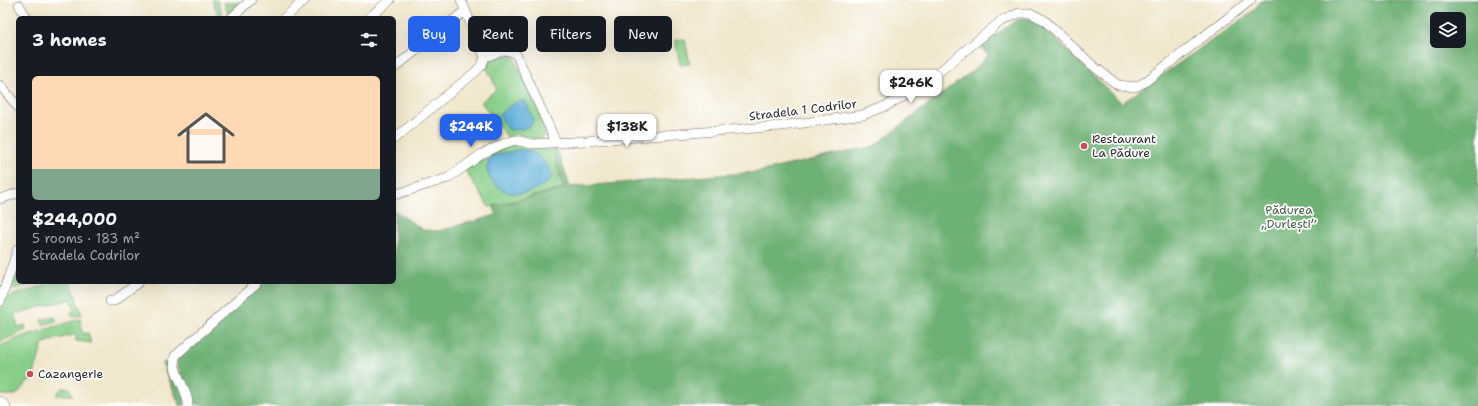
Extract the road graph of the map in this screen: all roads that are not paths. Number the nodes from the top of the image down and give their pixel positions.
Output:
1 (251, 0) edge
2 (306, 0) edge
3 (390, 0) edge
4 (461, 0) edge
5 (1252, 0) edge
6 (19, 5) dead end
7 (465, 10) junction
8 (26, 16) edge
9 (233, 16) edge
10 (286, 16) edge
11 (371, 16) edge
12 (485, 57) junction
13 (396, 66) edge
14 (0, 85) edge
15 (16, 105) edge
16 (396, 137) edge
17 (556, 142) junction
18 (16, 193) edge
19 (396, 193) edge
20 (1, 197) edge
21 (16, 255) edge
22 (136, 284) edge
23 (256, 284) edge
24 (110, 301) dead end
25 (0, 302) edge
26 (0, 401) edge
27 (6, 406) edge
28 (188, 406) edge

1 - 9 street
2 - 10 street
3 - 11 street
4 - 7 street
5 - 17 street, Stradela 1 Codrilor
6 - 8 street
7 - 12 street
7 - 13 street
12 - 16 street
12 - 17 street
14 - 15 street
17 - 19 street, Stradela 1 Codrilor
18 - 20 street
21 - 25 street
22 - 24 street
23 - 28 street
26 - 27 street

